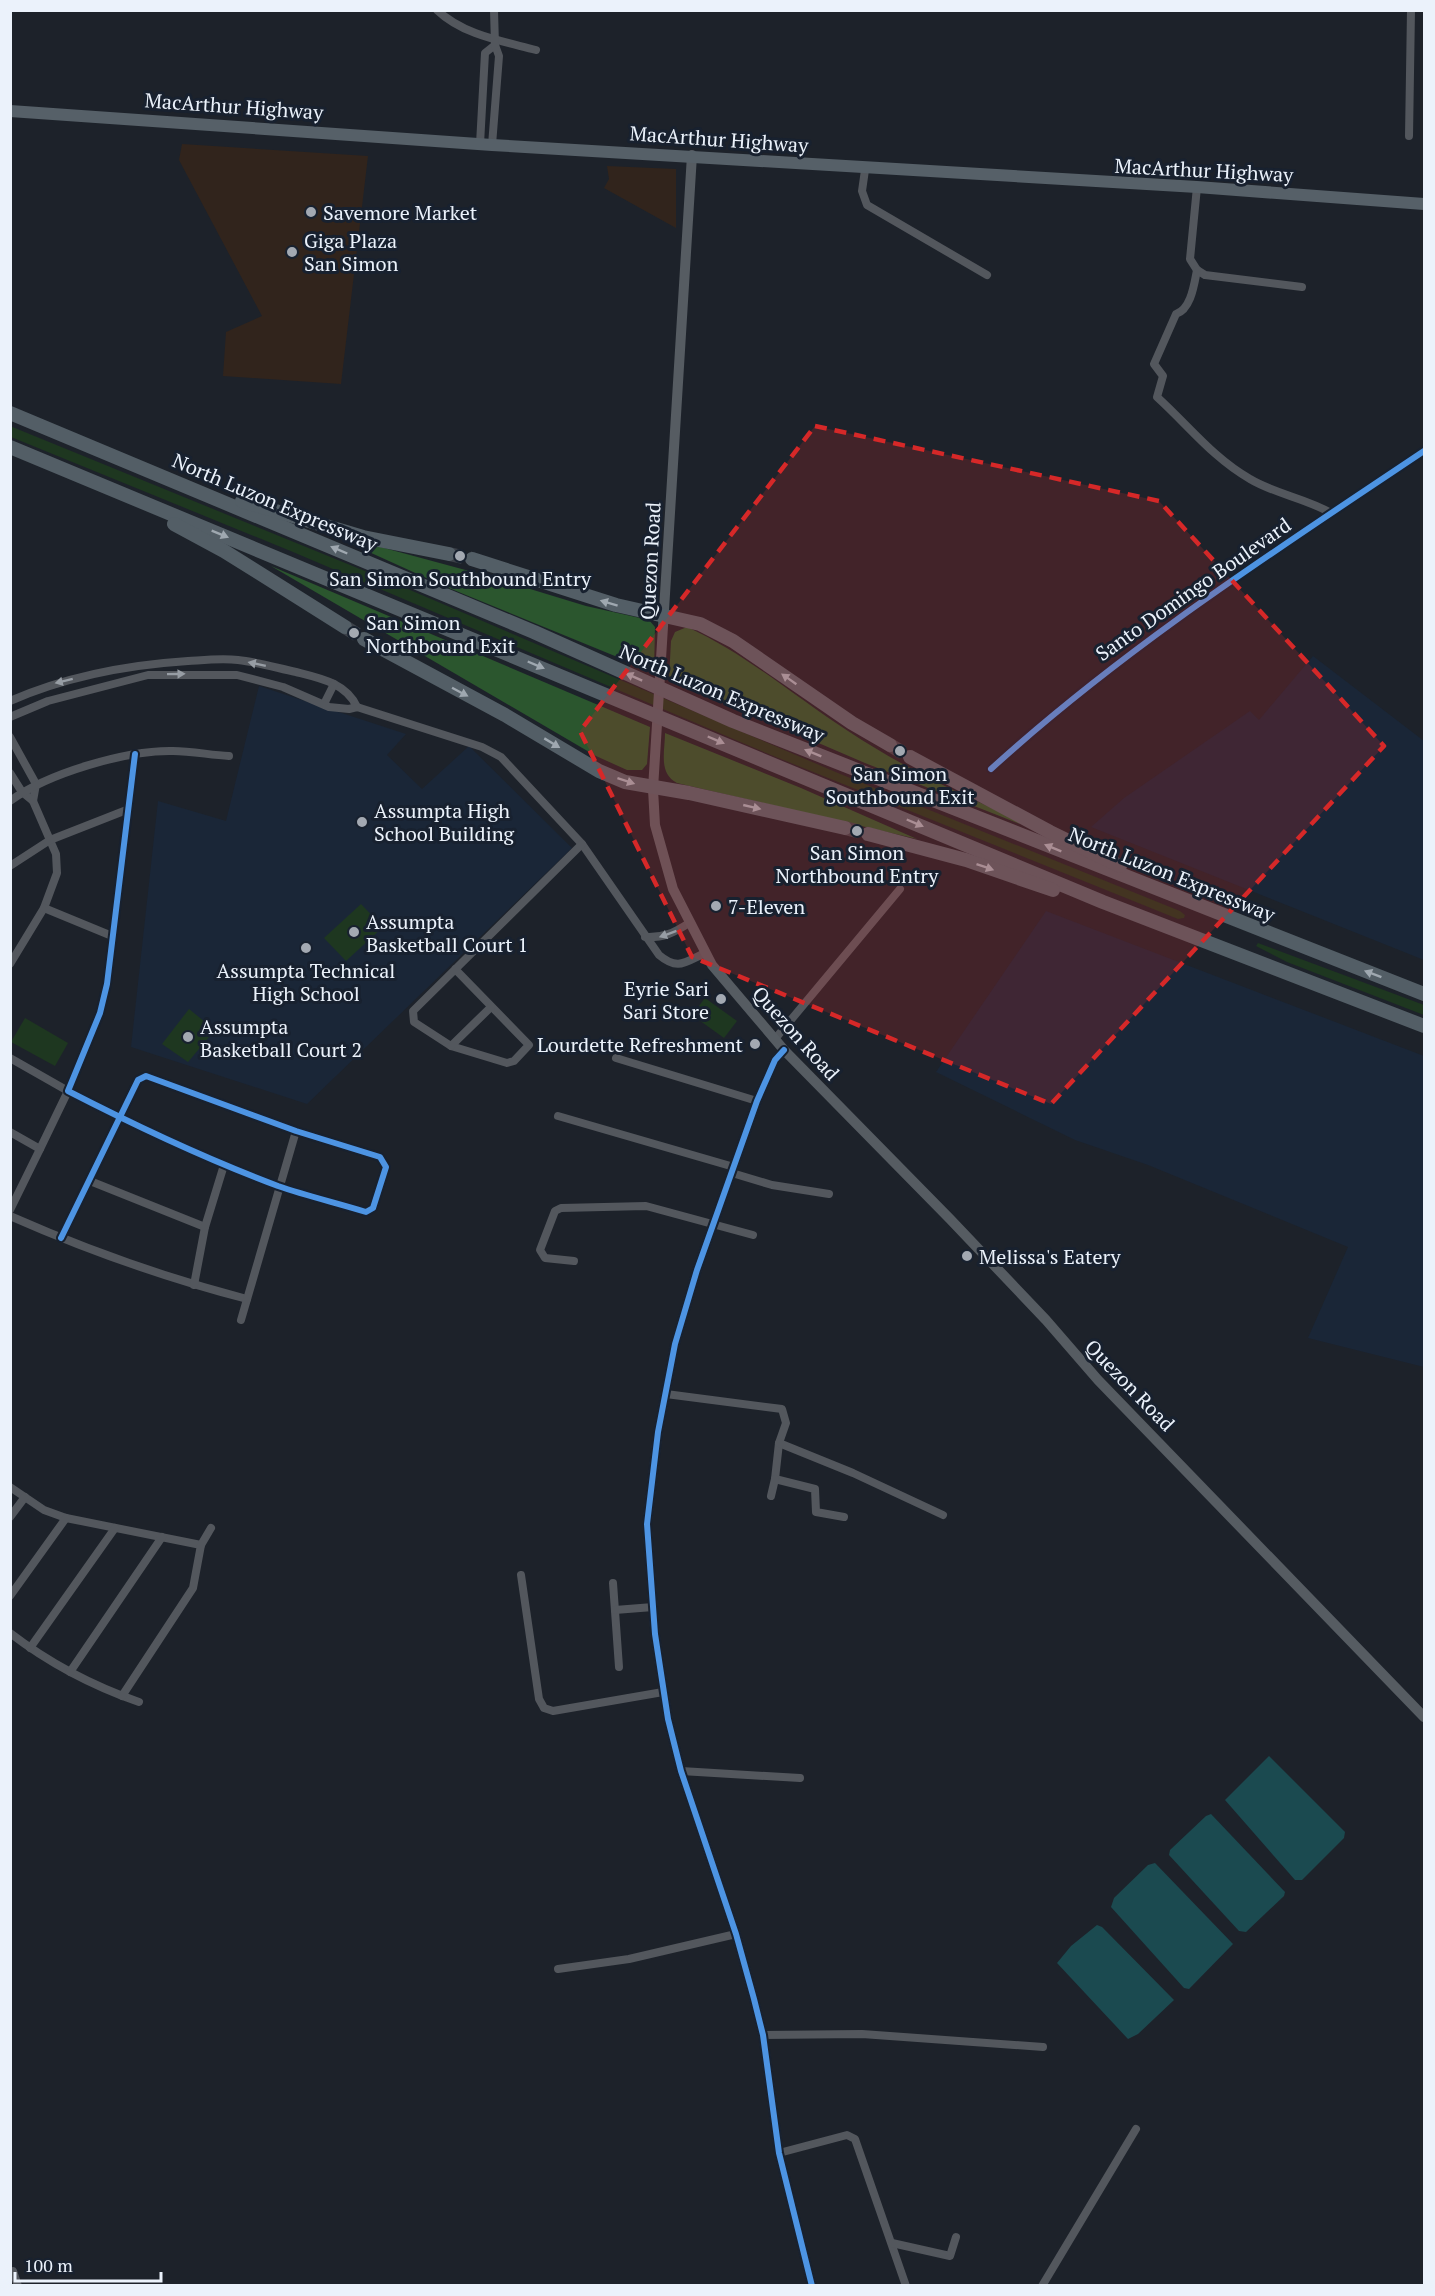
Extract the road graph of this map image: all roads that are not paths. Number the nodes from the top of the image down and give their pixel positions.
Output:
1 (437, 10) edge
2 (494, 10) edge
3 (1410, 10) edge
4 (495, 42) junction
5 (536, 50) dead end
6 (483, 79) junction
7 (497, 81) junction
8 (482, 103) junction
9 (495, 103) junction
10 (10, 111) edge
11 (1409, 136) dead end
12 (486, 145) junction
13 (692, 155) junction
14 (865, 170) junction
15 (1197, 187) junction
16 (1425, 204) edge
17 (1197, 270) junction
18 (987, 275) dead end
19 (1302, 287) dead end
20 (10, 413) edge
21 (10, 449) edge
22 (1425, 451) edge
23 (140, 467) junction
24 (1331, 513) junction
25 (449, 554) tunnel mouth
26 (472, 559) tunnel mouth
27 (665, 616) junction
28 (345, 627) tunnel mouth
29 (364, 639) tunnel mouth
30 (286, 670) junction
31 (334, 684) junction
32 (283, 687) junction
33 (10, 701) edge
34 (324, 704) junction
35 (357, 707) junction
36 (10, 717) edge
37 (10, 737) edge
38 (890, 746) tunnel mouth
39 (135, 754) junction
40 (229, 756) dead end
41 (910, 757) tunnel mouth
42 (991, 769) dead end
43 (10, 773) edge
44 (36, 784) junction
45 (653, 789) junction
46 (22, 792) junction
47 (10, 801) edge
48 (33, 801) junction
49 (129, 809) junction
50 (845, 828) tunnel mouth
51 (868, 834) tunnel mouth
52 (50, 840) junction
53 (582, 844) junction
54 (10, 866) edge
55 (900, 889) dead end
56 (1103, 902) junction
57 (44, 908) junction
58 (689, 923) junction
59 (112, 936) junction
60 (645, 937) junction
61 (705, 953) junction
62 (1322, 955) junction
63 (10, 964) edge
64 (455, 969) junction
65 (1425, 994) edge
66 (491, 1007) junction
67 (1425, 1026) edge
68 (775, 1040) junction
69 (451, 1046) junction
70 (784, 1050) junction
71 (10, 1058) edge
72 (616, 1058) dead end
73 (68, 1091) junction
74 (757, 1101) junction
75 (558, 1116) dead end
76 (121, 1118) junction
77 (296, 1131) junction
78 (10, 1132) edge
79 (40, 1149) junction
80 (224, 1164) junction
81 (734, 1170) junction
82 (90, 1181) junction
83 (280, 1187) junction
84 (829, 1194) dead end
85 (10, 1210) edge
86 (10, 1216) edge
87 (714, 1224) junction
88 (205, 1227) junction
89 (753, 1235) dead end
90 (60, 1238) junction
91 (574, 1261) dead end
92 (194, 1285) junction
93 (247, 1299) junction
94 (241, 1320) dead end
95 (666, 1394) junction
96 (779, 1443) junction
97 (775, 1479) junction
98 (10, 1487) edge
99 (771, 1496) dead end
100 (25, 1497) junction
101 (943, 1515) dead end
102 (10, 1517) edge
103 (844, 1517) dead end
104 (66, 1518) junction
105 (115, 1528) junction
106 (211, 1528) dead end
107 (162, 1537) junction
108 (201, 1545) junction
109 (521, 1575) dead end
110 (613, 1583) dead end
111 (10, 1596) edge
112 (653, 1607) junction
113 (615, 1610) junction
114 (10, 1633) edge
115 (30, 1648) junction
116 (619, 1667) dead end
117 (70, 1672) junction
118 (663, 1692) junction
119 (122, 1696) junction
120 (139, 1702) dead end
121 (1425, 1717) edge
122 (681, 1771) junction
123 (800, 1778) dead end
124 (736, 1934) junction
125 (558, 1969) dead end
126 (763, 2035) junction
127 (1043, 2047) dead end
128 (1136, 2129) dead end
129 (779, 2153) junction
130 (956, 2237) dead end
131 (892, 2243) junction
132 (13, 2271) dead end
133 (18, 2286) edge
134 (812, 2286) edge
135 (906, 2286) edge
136 (1042, 2286) edge

1 - 4 street
2 - 4 street
3 - 11 street
4 - 5 street
4 - 6 street
4 - 7 street
6 - 7 street
6 - 8 street
7 - 9 street
8 - 9 street
8 - 12 street
9 - 12 street
10 - 12 highway, MacArthur Highway
12 - 13 highway, MacArthur Highway
13 - 14 highway, MacArthur Highway
13 - 27 main road, Quezon Road
14 - 15 highway, MacArthur Highway
14 - 18 street
15 - 16 highway, MacArthur Highway
15 - 17 street
17 - 19 street
17 - 24 street
20 - 23 highway, North Luzon Expressway
21 - 28 highway
21 -> 56 highway
22 - 24 street, Santo Domingo Boulevard
23 - 25 highway
62 -> 23 highway, North Luzon Expressway
24 - 42 street, Santo Domingo Boulevard
27 -> 26 highway
38 -> 27 highway
27 - 45 main road, Quezon Road
29 -> 45 highway
30 - 31 street
30 - 32 street
30 -> 33 street
31 - 34 street
31 - 35 street
32 - 34 street
36 -> 32 street
34 - 35 street
35 - 53 street
37 - 44 street
39 - 40 street
39 - 44 street
39 - 49 street
41 - 62 highway
43 - 46 street
44 - 46 street
44 - 48 street
45 -> 50 highway
45 - 58 main road, Quezon Road
46 - 47 street
46 - 48 street
48 - 52 street
49 - 52 street
49 - 59 street
51 -> 56 highway
52 - 54 street
52 - 57 street
53 - 60 street
53 - 64 street
55 - 68 street
56 - 67 highway
57 - 59 street
57 - 63 street
58 -> 60 street
58 - 61 main road, Quezon Road
59 - 73 street
60 - 61 street
61 - 68 main road, Quezon Road
65 -> 62 highway, North Luzon Expressway
64 - 66 street
64 - 69 street
66 - 69 street
66 - 69 street
68 - 70 main road, Quezon Road
70 - 74 street
70 - 121 main road, Quezon Road
71 - 73 street
72 - 74 street
73 - 76 street
73 - 79 street
74 - 81 street
75 - 81 street
76 - 77 street
76 - 80 street
76 - 82 street
77 - 83 street
77 - 83 street
78 - 79 street
79 - 85 street
80 - 83 street
80 - 88 street
81 - 84 street
81 - 87 street
82 - 88 street
82 - 90 street
83 - 93 street
86 - 90 street
87 - 89 street
87 - 91 street
87 - 95 street
88 - 92 street
90 - 92 street
92 - 93 street
93 - 94 street
95 - 96 street
95 - 112 street
96 - 97 street
96 - 101 street
97 - 99 street
97 - 103 street
98 - 100 street
100 - 102 street
100 - 104 street
104 - 105 street
104 - 111 street
105 - 107 street
105 - 115 street
106 - 108 street
107 - 108 street
107 - 117 street
108 - 119 street
109 - 118 street
110 - 113 street
112 - 113 street
112 - 118 street
113 - 116 street
114 - 115 street
115 - 117 street
117 - 119 street
118 - 122 street
119 - 120 street
122 - 123 street
122 - 124 street
124 - 125 street
124 - 126 street
126 - 127 street
126 - 129 street
128 - 136 street
129 - 131 street
129 - 134 street
130 - 131 street
131 - 135 street
132 - 133 street

